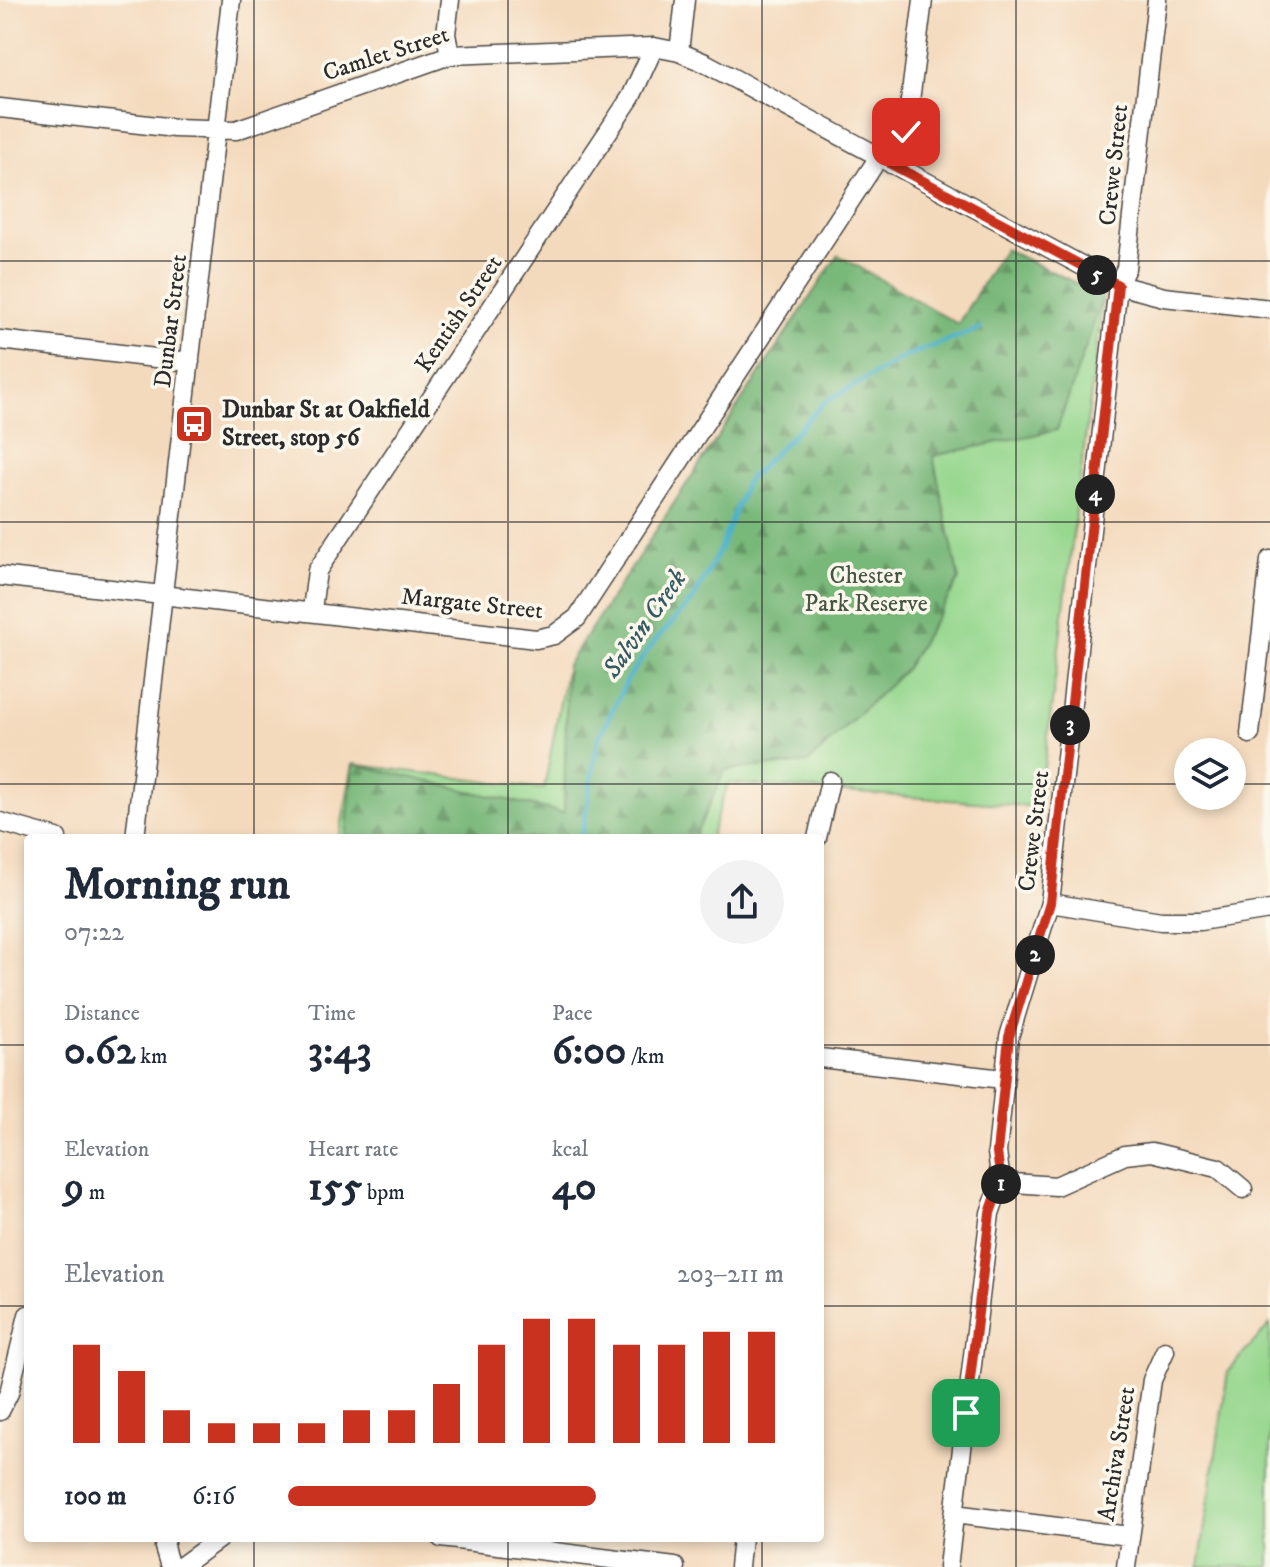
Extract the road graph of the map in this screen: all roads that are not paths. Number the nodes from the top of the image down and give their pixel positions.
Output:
1 (231, 0) edge
2 (450, 0) edge
3 (685, 0) edge
4 (923, 0) edge
5 (1157, 0) edge
6 (654, 47) junction
7 (679, 52) junction
8 (450, 55) junction
9 (0, 108) edge
10 (217, 130) junction
11 (885, 161) junction
12 (1118, 285) junction
13 (1270, 309) edge
14 (0, 340) edge
15 (190, 362) junction
16 (1270, 560) edge
17 (0, 576) edge
18 (163, 595) junction
19 (312, 610) junction
20 (1250, 734) dead end
21 (830, 781) dead end
22 (0, 822) edge
23 (43, 834) edge
24 (135, 834) edge
25 (818, 834) edge
26 (1050, 903) junction
27 (1270, 910) edge
28 (824, 1058) edge
29 (1003, 1079) junction
30 (1001, 1182) junction
31 (1243, 1189) dead end
32 (24, 1331) edge
33 (1165, 1351) dead end
34 (0, 1411) edge
35 (954, 1514) junction
36 (1129, 1536) junction
37 (166, 1542) edge
38 (214, 1542) edge
39 (473, 1542) edge
40 (742, 1542) edge
41 (170, 1567) edge
42 (180, 1567) edge
43 (675, 1567) edge
44 (739, 1567) edge
45 (948, 1567) edge
46 (1126, 1567) edge

1 - 10 street, Dunbar Street
2 - 8 street
3 - 7 street
4 - 11 street, Margate Street
5 - 12 street, Crewe Street
6 - 7 street, Camlet Street
6 - 8 street, Camlet Street
6 - 19 street, Kentish Street
7 - 11 street, Camlet Street
8 - 10 street, Camlet Street
9 - 10 street, Camlet Street
10 - 15 street, Dunbar Street
11 - 12 street, Camlet Street
11 - 19 street, Margate Street
12 - 13 street, Camlet Street
12 - 26 street, Crewe Street
14 - 15 street
15 - 18 street, Dunbar Street
16 - 20 street
17 - 18 street, Margate Street
18 - 19 street, Margate Street
18 - 24 street, Dunbar Street
21 - 25 street
22 - 23 street
26 - 27 street
26 - 29 street, Crewe Street
28 - 29 street
29 - 30 street, Crewe Street
30 - 31 street
30 - 35 street, Crewe Street
32 - 34 street
33 - 36 street, Archiva Street
35 - 36 street
35 - 45 street, Crewe Street
36 - 46 street, Archiva Street
37 - 41 street
38 - 42 street
39 - 43 street
40 - 44 street

